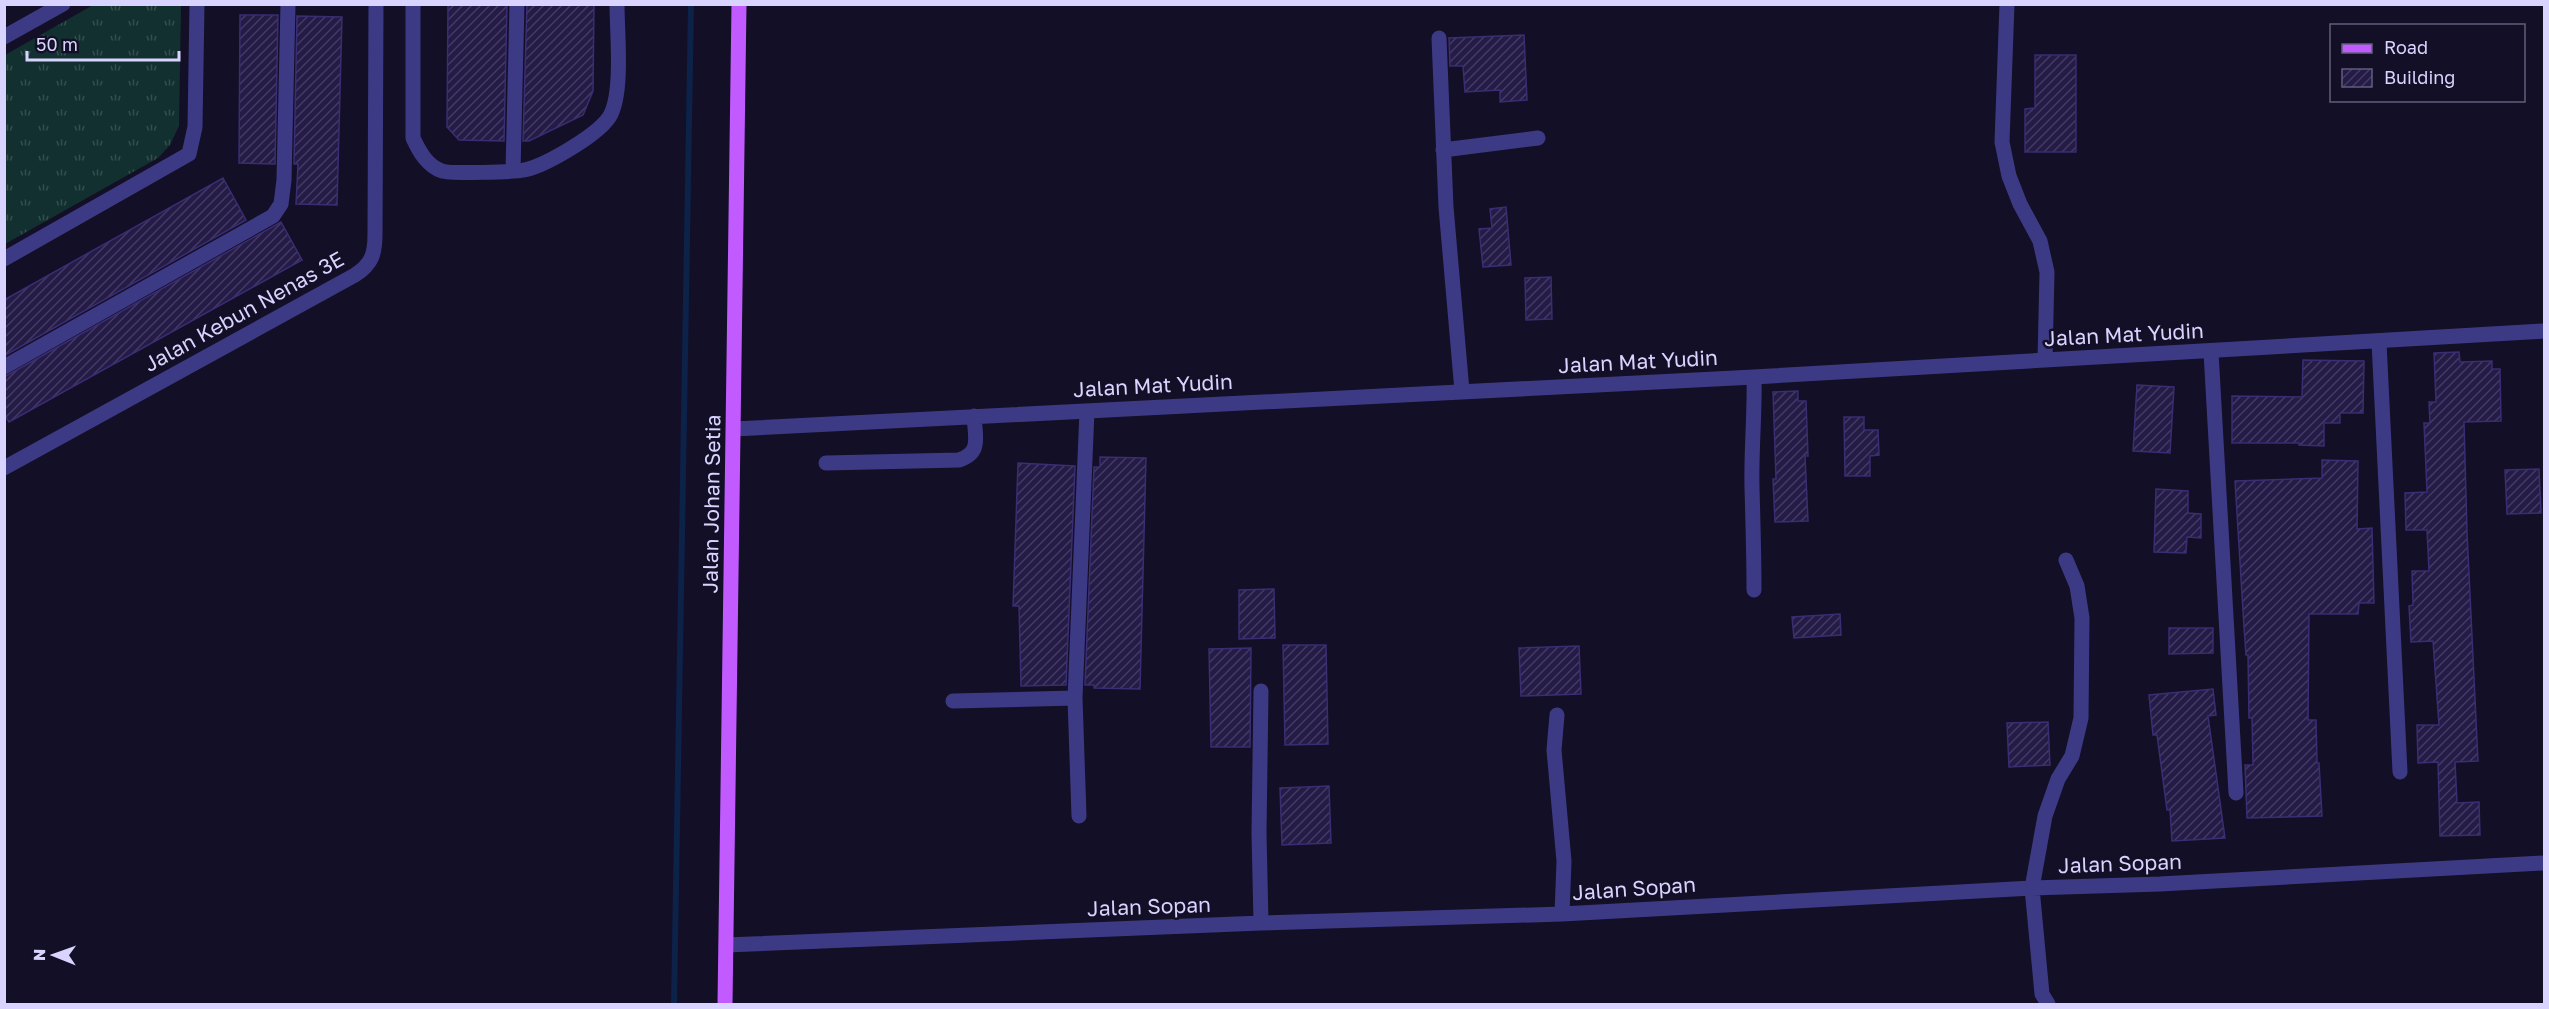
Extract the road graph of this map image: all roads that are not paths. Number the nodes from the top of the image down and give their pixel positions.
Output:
1 (63, 4) edge
2 (196, 4) edge
3 (288, 4) edge
4 (376, 4) edge
5 (413, 4) edge
6 (516, 4) edge
7 (617, 4) edge
8 (739, 4) edge
9 (2007, 4) edge
10 (4, 37) edge
11 (1439, 38) dead end
12 (1539, 138) dead end
13 (1443, 150) junction
14 (513, 171) junction
15 (4, 259) edge
16 (2544, 331) edge
17 (2379, 342) junction
18 (2211, 352) junction
19 (2045, 360) junction
20 (4, 368) edge
21 (1754, 377) junction
22 (1462, 391) junction
23 (1087, 411) junction
24 (974, 416) junction
25 (734, 429) junction
26 (826, 463) dead end
27 (4, 468) edge
28 (2066, 560) dead end
29 (1754, 590) dead end
30 (1261, 691) dead end
31 (1075, 698) junction
32 (953, 701) dead end
33 (1557, 715) dead end
34 (2400, 772) dead end
35 (2236, 793) dead end
36 (1079, 816) dead end
37 (2544, 863) edge
38 (2032, 888) junction
39 (1562, 914) junction
40 (1261, 923) junction
41 (726, 945) junction
42 (725, 1005) edge
43 (2048, 1005) edge

1 - 10 street
2 - 15 street
3 - 20 street
4 - 27 street, Jalan Kebun Nenas 3E
5 - 14 street
6 - 14 street
7 - 14 street
8 - 25 main road, Jalan Johan Setia
9 - 19 street
11 - 13 street
12 - 13 street
13 - 22 street
16 - 17 street, Jalan Mat Yudin
17 - 18 street, Jalan Mat Yudin
17 - 34 street
18 - 19 street, Jalan Mat Yudin
18 - 35 street
19 - 21 street, Jalan Mat Yudin
21 - 22 street, Jalan Mat Yudin
21 - 29 street
22 - 23 street, Jalan Mat Yudin
23 - 24 street, Jalan Mat Yudin
23 - 31 street
24 - 25 street, Jalan Mat Yudin
24 - 26 street
25 - 41 main road, Jalan Johan Setia
28 - 38 street
30 - 40 street
31 - 32 street
31 - 36 street
33 - 39 street
37 - 38 street, Jalan Sopan
38 - 39 street, Jalan Sopan
38 - 43 street
39 - 40 street, Jalan Sopan
40 - 41 street, Jalan Sopan
41 - 42 main road, Jalan Johan Setia

